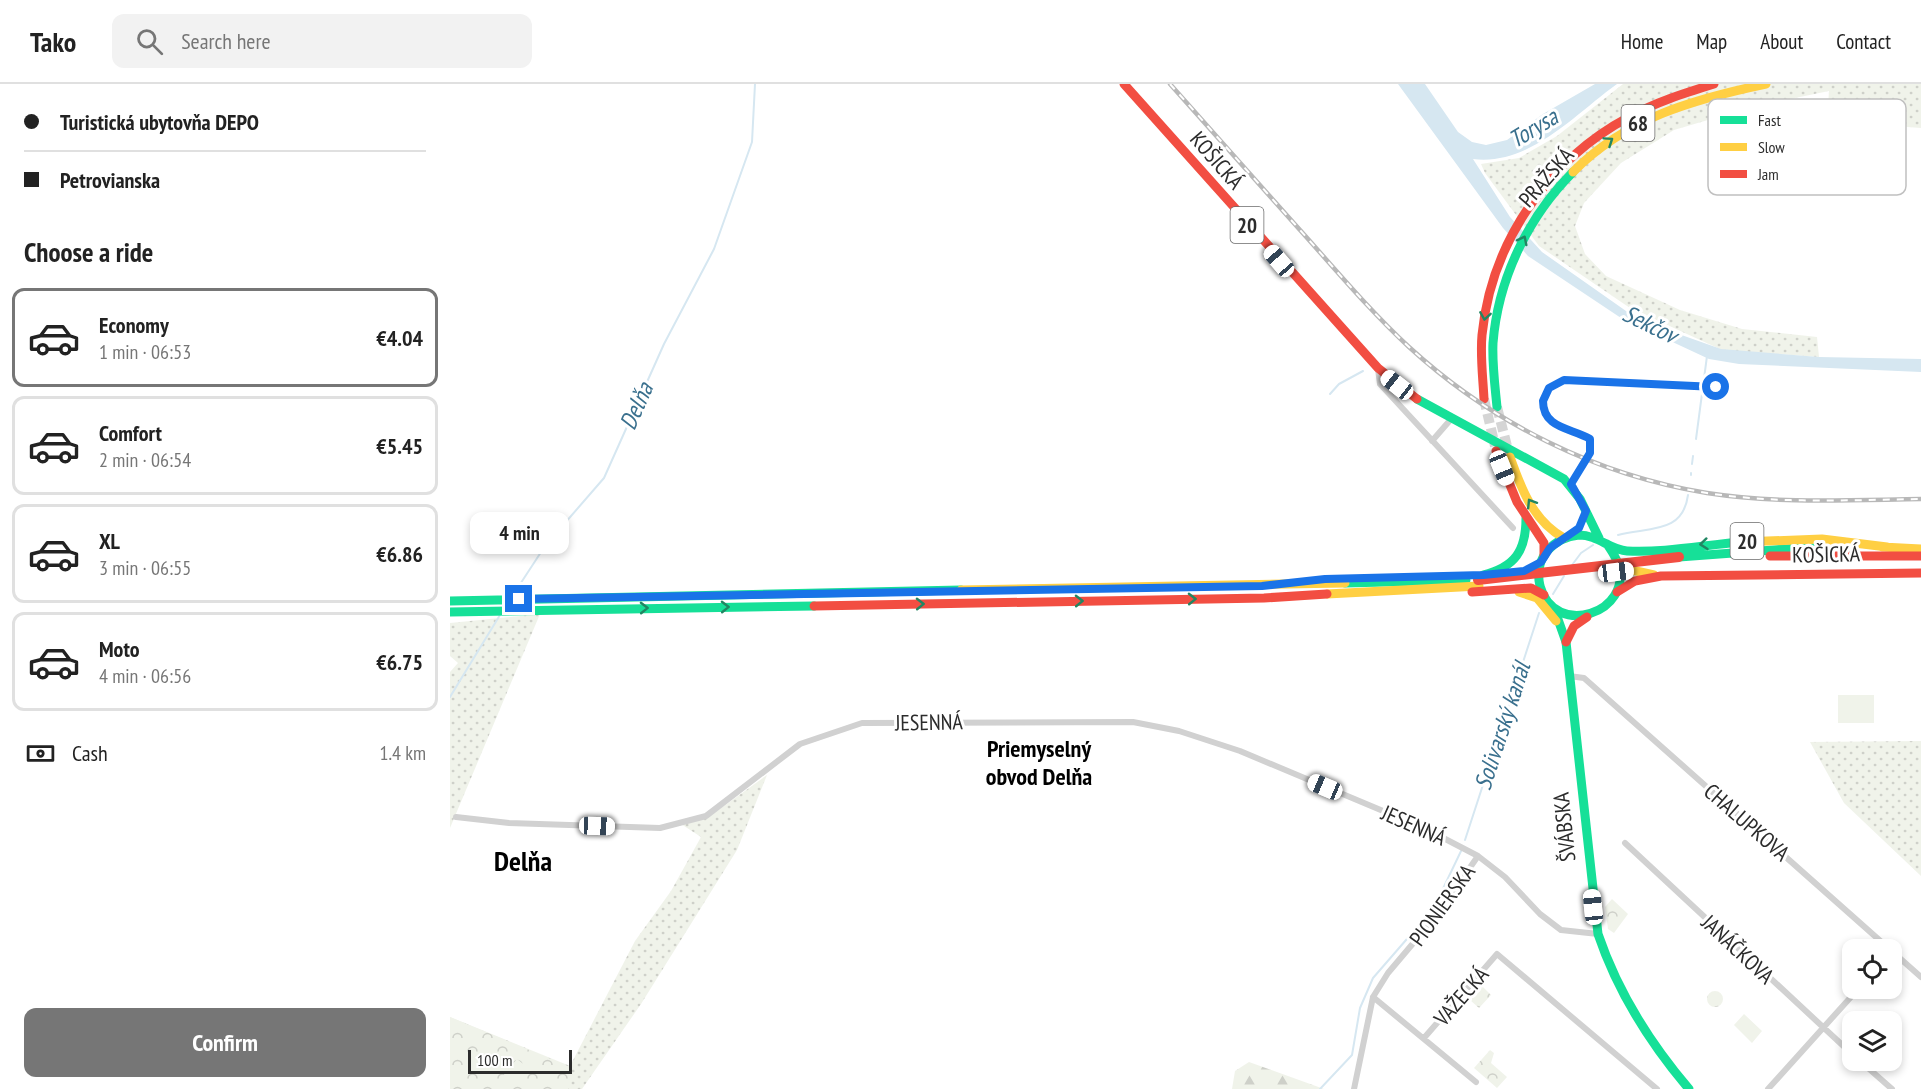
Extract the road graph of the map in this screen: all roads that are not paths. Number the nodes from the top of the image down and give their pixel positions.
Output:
1 (1124, 84) edge
2 (1714, 84) edge
3 (1766, 84) edge
4 (1377, 368) junction
5 (1716, 387) dead end
6 (1484, 399) tunnel mouth
7 (1497, 408) tunnel mouth
8 (1452, 418) junction
9 (1432, 441) junction
10 (1496, 451) tunnel mouth
11 (1510, 458) tunnel mouth
12 (1571, 484) junction
13 (1586, 511) junction
14 (1526, 518) junction
15 (1513, 528) dead end
16 (1567, 537) junction
17 (1603, 541) junction
18 (1887, 547) junction
19 (1921, 549) edge
20 (1921, 556) edge
21 (1542, 559) junction
22 (1680, 560) junction
23 (1619, 563) junction
24 (1921, 573) edge
25 (1661, 576) junction
26 (1480, 580) junction
27 (1508, 590) junction
28 (1617, 592) junction
29 (1544, 595) junction
30 (1264, 598) junction
31 (453, 600) edge
32 (1554, 608) junction
33 (450, 614) edge
34 (1587, 617) junction
35 (1566, 642) junction
36 (1569, 676) junction
37 (456, 817) dead end
38 (1625, 843) dead end
39 (1478, 856) junction
40 (1598, 934) junction
41 (1877, 939) edge
42 (1902, 961) edge
43 (1921, 977) edge
44 (1373, 997) junction
45 (1849, 999) edge
46 (1823, 1028) junction
47 (1424, 1038) junction
48 (1842, 1045) edge
49 (1872, 1071) edge
50 (1476, 1082) dead end
51 (1354, 1089) edge
52 (1657, 1089) edge
53 (1689, 1089) edge
54 (1768, 1089) edge
55 (1892, 1089) edge

1 - 4 main road, KOŠICKÁ / 20
2 -> 6 main road, PRAŽSKÁ / 68
7 -> 3 main road, PRAŽSKÁ / 68
4 - 8 main road, KOŠICKÁ / 20
4 - 9 street, KOŠICKÁ
5 - 12 street
8 - 9 street
8 - 12 main road, KOŠICKÁ / 20
9 - 15 street, KOŠICKÁ
10 - 14 main road
16 -> 11 main road
12 - 13 main road, KOŠICKÁ / 20
13 - 16 main road
13 - 17 main road, KOŠICKÁ / 20
14 - 21 main road
14 - 26 main road
16 - 17 main road
16 - 21 main road
18 -> 17 main road, 20
17 - 23 main road
18 - 19 main road, KOŠICKÁ / 20
18 - 22 main road
20 - 22 main road
21 - 26 main road
21 - 29 main road
22 - 26 main road
23 - 25 main road, KOŠICKÁ
23 - 28 main road
24 - 25 main road, KOŠICKÁ / 20
25 - 28 main road, KOŠICKÁ / 20
26 - 30 main road
26 - 31 main road
27 - 29 main road
27 - 30 main road
27 - 35 main road
28 - 34 main road
29 - 32 main road
33 -> 30 main road
32 - 34 main road
32 - 35 main road, ŠVÁBSKA
34 - 35 main road
35 - 36 main road, ŠVÁBSKA
36 - 40 main road, ŠVÁBSKA
36 - 41 street, CHALUPKOVA
37 - 39 street, JESENNÁ
38 - 46 street, JANÁČKOVA
39 - 40 street, PIONIERSKA
39 - 44 street, PIONIERSKA
40 - 53 main road, ŠVÁBSKA
42 - 43 street, CHALUPKOVA
44 - 47 street, VAŽECKÁ
44 - 51 street, PIONIERSKA
45 - 46 street
46 - 48 street, JANÁČKOVA
46 - 54 street
47 - 50 street, VAŽECKÁ
47 - 52 street, VAŽECKÁ
49 - 55 street

